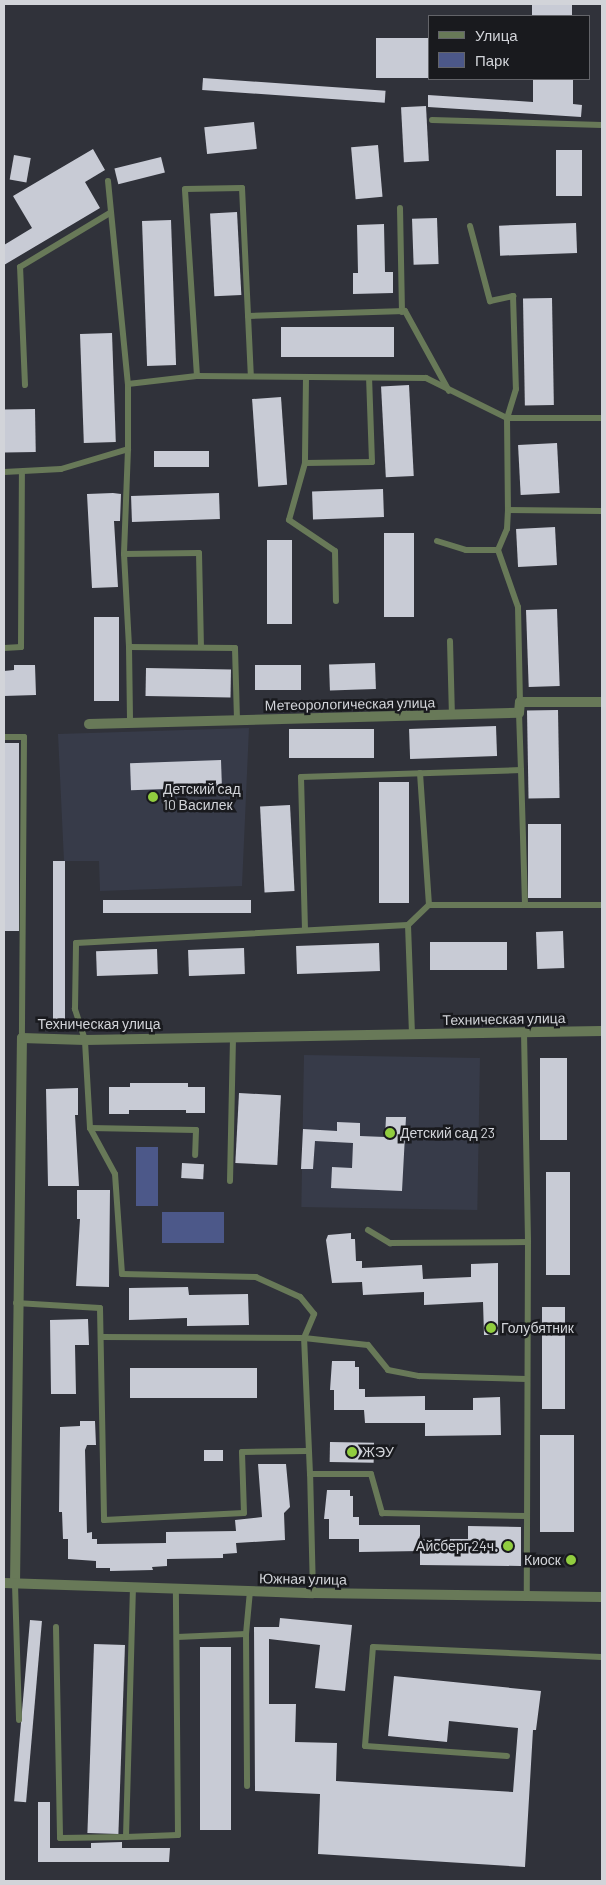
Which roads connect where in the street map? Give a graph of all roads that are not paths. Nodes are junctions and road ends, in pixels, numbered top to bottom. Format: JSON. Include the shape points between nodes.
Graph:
{"nodes":[{"id":1,"x":432,"y":120,"type":"dead end"},
{"id":2,"x":602,"y":125,"type":"edge"},
{"id":3,"x":108,"y":181,"type":"dead end"},
{"id":4,"x":400,"y":208,"type":"dead end"},
{"id":5,"x":110,"y":213,"type":"junction"},
{"id":6,"x":470,"y":226,"type":"dead end"},
{"id":7,"x":402,"y":312,"type":"junction"},
{"id":8,"x":248,"y":316,"type":"junction"},
{"id":9,"x":196,"y":376,"type":"junction"},
{"id":10,"x":251,"y":376,"type":"junction"},
{"id":11,"x":306,"y":377,"type":"junction"},
{"id":12,"x":369,"y":378,"type":"junction"},
{"id":13,"x":128,"y":384,"type":"junction"},
{"id":14,"x":25,"y":385,"type":"dead end"},
{"id":15,"x":450,"y":392,"type":"junction"},
{"id":16,"x":507,"y":418,"type":"junction"},
{"id":17,"x":602,"y":418,"type":"edge"},
{"id":18,"x":128,"y":449,"type":"junction"},
{"id":19,"x":305,"y":463,"type":"junction"},
{"id":20,"x":4,"y":472,"type":"edge"},
{"id":21,"x":22,"y":472,"type":"junction"},
{"id":22,"x":508,"y":510,"type":"junction"},
{"id":23,"x":602,"y":511,"type":"edge"},
{"id":24,"x":437,"y":541,"type":"dead end"},
{"id":25,"x":498,"y":550,"type":"junction"},
{"id":26,"x":124,"y":554,"type":"junction"},
{"id":27,"x":336,"y":601,"type":"dead end"},
{"id":28,"x":450,"y":641,"type":"dead end"},
{"id":29,"x":129,"y":647,"type":"junction"},
{"id":30,"x":201,"y":647,"type":"junction"},
{"id":31,"x":4,"y":648,"type":"edge"},
{"id":32,"x":520,"y":702,"type":"junction"},
{"id":33,"x":602,"y":702,"type":"edge"},
{"id":34,"x":519,"y":713,"type":"junction"},
{"id":35,"x":452,"y":715,"type":"junction"},
{"id":36,"x":236,"y":720,"type":"junction"},
{"id":37,"x":130,"y":723,"type":"junction"},
{"id":38,"x":89,"y":724,"type":"dead end"},
{"id":39,"x":4,"y":737,"type":"edge"},
{"id":40,"x":521,"y":770,"type":"junction"},
{"id":41,"x":420,"y":773,"type":"junction"},
{"id":42,"x":429,"y":904,"type":"junction"},
{"id":43,"x":525,"y":905,"type":"junction"},
{"id":44,"x":602,"y":905,"type":"edge"},
{"id":45,"x":408,"y":925,"type":"junction"},
{"id":46,"x":305,"y":930,"type":"junction"},
{"id":47,"x":602,"y":1031,"type":"edge"},
{"id":48,"x":524,"y":1032,"type":"junction"},
{"id":49,"x":412,"y":1034,"type":"junction"},
{"id":50,"x":233,"y":1037,"type":"junction"},
{"id":51,"x":22,"y":1038,"type":"junction"},
{"id":52,"x":85,"y":1040,"type":"junction"},
{"id":53,"x":90,"y":1128,"type":"junction"},
{"id":54,"x":195,"y":1155,"type":"dead end"},
{"id":55,"x":230,"y":1181,"type":"dead end"},
{"id":56,"x":368,"y":1230,"type":"dead end"},
{"id":57,"x":528,"y":1242,"type":"junction"},
{"id":58,"x":16,"y":1302,"type":"junction"},
{"id":59,"x":101,"y":1337,"type":"junction"},
{"id":60,"x":304,"y":1338,"type":"junction"},
{"id":61,"x":527,"y":1379,"type":"junction"},
{"id":62,"x":307,"y":1451,"type":"junction"},
{"id":63,"x":310,"y":1474,"type":"junction"},
{"id":64,"x":527,"y":1516,"type":"junction"},
{"id":65,"x":4,"y":1583,"type":"edge"},
{"id":66,"x":15,"y":1584,"type":"junction"},
{"id":67,"x":133,"y":1587,"type":"junction"},
{"id":68,"x":176,"y":1589,"type":"junction"},
{"id":69,"x":250,"y":1591,"type":"junction"},
{"id":70,"x":313,"y":1593,"type":"junction"},
{"id":71,"x":527,"y":1597,"type":"junction"},
{"id":72,"x":602,"y":1597,"type":"edge"},
{"id":73,"x":56,"y":1627,"type":"dead end"},
{"id":74,"x":246,"y":1634,"type":"junction"},
{"id":75,"x":176,"y":1637,"type":"junction"},
{"id":76,"x":602,"y":1658,"type":"edge"},
{"id":77,"x":19,"y":1720,"type":"dead end"},
{"id":78,"x":507,"y":1756,"type":"dead end"},
{"id":79,"x":247,"y":1786,"type":"dead end"},
{"id":80,"x":126,"y":1837,"type":"junction"}],
"edges":[{"from":1,"to":2,"type":"lane"},
{"from":3,"to":5,"type":"lane"},
{"from":4,"to":7,"type":"lane"},
{"from":5,"to":13,"type":"lane"},
{"from":5,"to":14,"type":"lane","via":[[20,267]]},
{"from":6,"to":16,"type":"lane","via":[[490,301],[513,296],[516,389]]},
{"from":7,"to":8,"type":"lane"},
{"from":7,"to":15,"type":"lane","via":[[405,312]]},
{"from":8,"to":9,"type":"lane","via":[[242,188],[185,189]]},
{"from":8,"to":10,"type":"lane"},
{"from":9,"to":10,"type":"lane"},
{"from":9,"to":13,"type":"lane"},
{"from":10,"to":11,"type":"lane"},
{"from":11,"to":12,"type":"lane"},
{"from":11,"to":19,"type":"lane"},
{"from":12,"to":15,"type":"lane","via":[[426,378]]},
{"from":12,"to":19,"type":"lane","via":[[372,462]]},
{"from":13,"to":18,"type":"lane"},
{"from":15,"to":16,"type":"lane"},
{"from":16,"to":17,"type":"lane"},
{"from":16,"to":22,"type":"lane"},
{"from":18,"to":21,"type":"lane","via":[[61,469]]},
{"from":18,"to":26,"type":"lane"},
{"from":19,"to":27,"type":"lane","via":[[289,520],[335,551]]},
{"from":20,"to":21,"type":"lane"},
{"from":21,"to":31,"type":"lane","via":[[21,647]]},
{"from":22,"to":23,"type":"lane"},
{"from":22,"to":25,"type":"lane","via":[[507,529]]},
{"from":24,"to":25,"type":"lane","via":[[466,550]]},
{"from":25,"to":32,"type":"lane","via":[[518,607]]},
{"from":26,"to":29,"type":"lane"},
{"from":26,"to":30,"type":"lane","via":[[199,553]]},
{"from":28,"to":35,"type":"lane"},
{"from":29,"to":30,"type":"lane"},
{"from":29,"to":37,"type":"lane"},
{"from":30,"to":36,"type":"lane","via":[[235,648]]},
{"from":32,"to":33,"type":"street"},
{"from":32,"to":34,"type":"street"},
{"from":34,"to":35,"type":"street","name":"Метеорологическая улица"},
{"from":34,"to":40,"type":"lane"},
{"from":35,"to":36,"type":"street","name":"Метеорологическая улица"},
{"from":36,"to":37,"type":"street","name":"Метеорологическая улица"},
{"from":37,"to":38,"type":"street","name":"Метеорологическая улица"},
{"from":39,"to":51,"type":"lane","via":[[24,737]]},
{"from":40,"to":41,"type":"lane"},
{"from":40,"to":43,"type":"lane"},
{"from":41,"to":42,"type":"lane"},
{"from":41,"to":46,"type":"lane","via":[[301,777]]},
{"from":42,"to":43,"type":"lane"},
{"from":42,"to":45,"type":"lane"},
{"from":43,"to":44,"type":"lane"},
{"from":45,"to":46,"type":"lane"},
{"from":45,"to":49,"type":"lane"},
{"from":46,"to":52,"type":"lane","via":[[76,943],[75,1009]]},
{"from":47,"to":48,"type":"street","name":"Техническая улица"},
{"from":48,"to":49,"type":"street","name":"Техническая улица"},
{"from":48,"to":57,"type":"lane"},
{"from":49,"to":50,"type":"street","name":"Техническая улица"},
{"from":50,"to":52,"type":"street","name":"Техническая улица"},
{"from":50,"to":55,"type":"lane"},
{"from":51,"to":52,"type":"street","name":"Техническая улица"},
{"from":51,"to":58,"type":"street","name":"Техническая улица"},
{"from":52,"to":53,"type":"lane"},
{"from":53,"to":54,"type":"lane","via":[[196,1130]]},
{"from":53,"to":60,"type":"lane","via":[[115,1174],[122,1274],[256,1277],[300,1297],[314,1314]]},
{"from":56,"to":57,"type":"lane","via":[[390,1244]]},
{"from":57,"to":61,"type":"lane"},
{"from":58,"to":59,"type":"lane","via":[[100,1308]]},
{"from":58,"to":66,"type":"street","name":"Техническая улица"},
{"from":59,"to":60,"type":"lane"},
{"from":59,"to":62,"type":"lane","via":[[104,1520],[244,1513],[242,1452]]},
{"from":60,"to":61,"type":"lane","via":[[368,1345],[388,1370],[404,1373]]},
{"from":60,"to":62,"type":"lane"},
{"from":61,"to":64,"type":"lane"},
{"from":62,"to":63,"type":"lane"},
{"from":63,"to":64,"type":"lane","via":[[371,1474],[382,1513]]},
{"from":63,"to":70,"type":"lane"},
{"from":64,"to":71,"type":"lane"},
{"from":65,"to":66,"type":"street","name":"Южная улица"},
{"from":66,"to":67,"type":"street","name":"Южная улица"},
{"from":66,"to":77,"type":"lane"},
{"from":67,"to":68,"type":"street","name":"Южная улица"},
{"from":67,"to":80,"type":"lane"},
{"from":68,"to":69,"type":"street","name":"Южная улица"},
{"from":68,"to":75,"type":"lane"},
{"from":69,"to":70,"type":"street","name":"Южная улица"},
{"from":69,"to":74,"type":"lane"},
{"from":70,"to":71,"type":"street","name":"Южная улица"},
{"from":71,"to":72,"type":"street","name":"Южная улица"},
{"from":73,"to":80,"type":"lane","via":[[60,1838]]},
{"from":74,"to":75,"type":"lane"},
{"from":74,"to":79,"type":"lane"},
{"from":75,"to":80,"type":"lane","via":[[178,1835]]},
{"from":76,"to":78,"type":"lane","via":[[372,1647],[365,1746]]}]}
